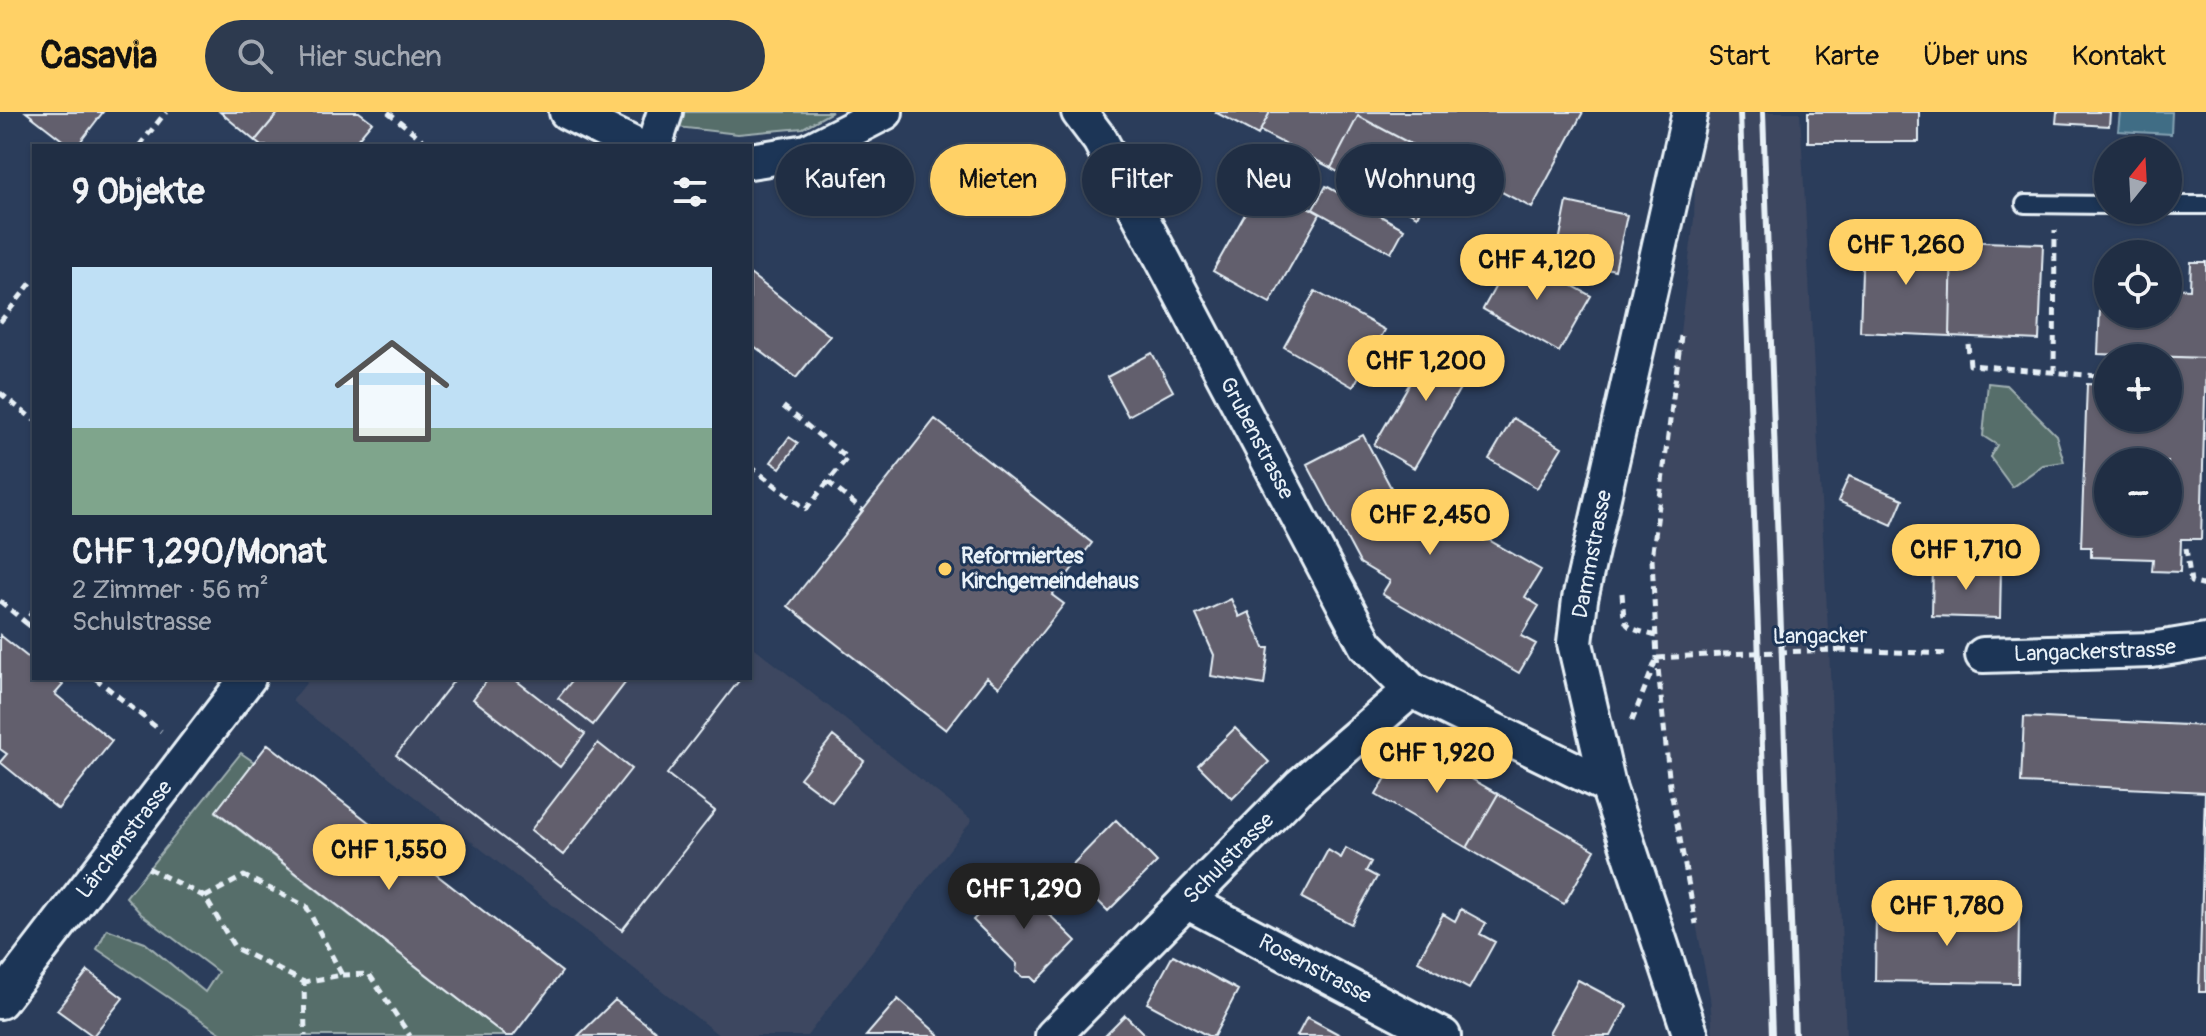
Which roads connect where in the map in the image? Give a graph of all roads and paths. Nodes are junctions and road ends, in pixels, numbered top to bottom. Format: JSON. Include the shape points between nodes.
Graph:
{"nodes":[{"id":1,"x":166,"y":112,"type":"edge"},
{"id":2,"x":388,"y":112,"type":"edge"},
{"id":3,"x":567,"y":112,"type":"edge"},
{"id":4,"x":665,"y":112,"type":"edge"},
{"id":5,"x":885,"y":112,"type":"edge"},
{"id":6,"x":1079,"y":112,"type":"edge"},
{"id":7,"x":1690,"y":112,"type":"edge"},
{"id":8,"x":141,"y":144,"type":"edge"},
{"id":9,"x":428,"y":144,"type":"edge"},
{"id":10,"x":632,"y":144,"type":"edge"},
{"id":11,"x":655,"y":144,"type":"edge"},
{"id":12,"x":752,"y":161,"type":"edge"},
{"id":13,"x":2025,"y":204,"type":"dead end"},
{"id":14,"x":2055,"y":205,"type":"junction"},
{"id":15,"x":2094,"y":205,"type":"edge"},
{"id":16,"x":2182,"y":205,"type":"edge"},
{"id":17,"x":2206,"y":205,"type":"edge"},
{"id":18,"x":32,"y":282,"type":"edge"},
{"id":19,"x":0,"y":322,"type":"edge"},
{"id":20,"x":1682,"y":324,"type":"dead end"},
{"id":21,"x":1968,"y":344,"type":"dead end"},
{"id":22,"x":2054,"y":373,"type":"junction"},
{"id":23,"x":2094,"y":376,"type":"edge"},
{"id":24,"x":0,"y":393,"type":"edge"},
{"id":25,"x":779,"y":403,"type":"dead end"},
{"id":26,"x":32,"y":418,"type":"edge"},
{"id":27,"x":752,"y":468,"type":"edge"},
{"id":28,"x":828,"y":482,"type":"junction"},
{"id":29,"x":863,"y":511,"type":"dead end"},
{"id":30,"x":2186,"y":548,"type":"dead end"},
{"id":31,"x":2206,"y":586,"type":"edge"},
{"id":32,"x":0,"y":601,"type":"edge"},
{"id":33,"x":32,"y":613,"type":"edge"},
{"id":34,"x":25,"y":622,"type":"junction"},
{"id":35,"x":32,"y":627,"type":"edge"},
{"id":36,"x":2206,"y":641,"type":"edge"},
{"id":37,"x":1983,"y":655,"type":"joint"},
{"id":38,"x":1657,"y":658,"type":"junction"},
{"id":39,"x":98,"y":680,"type":"edge"},
{"id":40,"x":245,"y":680,"type":"edge"},
{"id":41,"x":1411,"y":690,"type":"junction"},
{"id":42,"x":190,"y":754,"type":"junction"},
{"id":43,"x":1608,"y":786,"type":"junction"},
{"id":44,"x":123,"y":841,"type":"junction"},
{"id":45,"x":205,"y":897,"type":"junction"},
{"id":46,"x":1186,"y":901,"type":"junction"},
{"id":47,"x":1699,"y":936,"type":"dead end"},
{"id":48,"x":342,"y":975,"type":"junction"},
{"id":49,"x":304,"y":982,"type":"junction"},
{"id":50,"x":0,"y":1001,"type":"edge"},
{"id":51,"x":305,"y":1036,"type":"edge"},
{"id":52,"x":410,"y":1036,"type":"edge"},
{"id":53,"x":1053,"y":1036,"type":"edge"},
{"id":54,"x":1443,"y":1036,"type":"edge"},
{"id":55,"x":1691,"y":1036,"type":"edge"}],
"edges":[{"from":1,"to":8,"type":"path"},
{"from":2,"to":9,"type":"path"},
{"from":3,"to":10,"type":"street"},
{"from":4,"to":11,"type":"street"},
{"from":5,"to":12,"type":"street","via":[[807,152]]},
{"from":6,"to":41,"type":"street","name":"Grubenstrasse","via":[[1100,140],[1366,645]]},
{"from":7,"to":43,"type":"street","name":"Dammstrasse","via":[[1575,643]]},
{"from":13,"to":14,"type":"lane"},
{"from":14,"to":15,"type":"lane"},
{"from":14,"to":22,"type":"path"},
{"from":16,"to":17,"type":"lane"},
{"from":18,"to":19,"type":"path"},
{"from":20,"to":38,"type":"path","via":[[1652,559]]},
{"from":21,"to":22,"type":"path","via":[[1970,365]]},
{"from":22,"to":23,"type":"path"},
{"from":24,"to":26,"type":"path"},
{"from":25,"to":28,"type":"path","via":[[847,458]]},
{"from":27,"to":28,"type":"path","via":[[806,509]]},
{"from":28,"to":29,"type":"path"},
{"from":30,"to":31,"type":"path","via":[[2191,582]]},
{"from":32,"to":34,"type":"path"},
{"from":33,"to":34,"type":"path"},
{"from":34,"to":35,"type":"path"},
{"from":36,"to":37,"type":"street","name":"Langackerstrasse","via":[[2152,650]]},
{"from":37,"to":38,"type":"path","name":"Langacker","bridge":true,"via":[[1839,650]]},
{"from":38,"to":47,"type":"path","via":[[1670,786]]},
{"from":39,"to":42,"type":"path"},
{"from":40,"to":42,"type":"street","name":"Lärchenstrasse"},
{"from":41,"to":43,"type":"street","name":"Grubenstrasse"},
{"from":41,"to":46,"type":"street","name":"Schulstrasse","via":[[1301,785]]},
{"from":42,"to":44,"type":"street","name":"Lärchenstrasse"},
{"from":43,"to":55,"type":"street","name":"Dammstrasse"},
{"from":44,"to":45,"type":"path","via":[[148,869]]},
{"from":44,"to":50,"type":"street","name":"Lärchenstrasse"},
{"from":45,"to":48,"type":"path","via":[[244,876],[306,906]]},
{"from":45,"to":49,"type":"path","via":[[235,948]]},
{"from":46,"to":53,"type":"street","name":"Schulstrasse"},
{"from":46,"to":54,"type":"street","name":"Rosenstrasse"},
{"from":48,"to":49,"type":"path"},
{"from":48,"to":52,"type":"path","via":[[369,974]]},
{"from":49,"to":51,"type":"path"}]}
